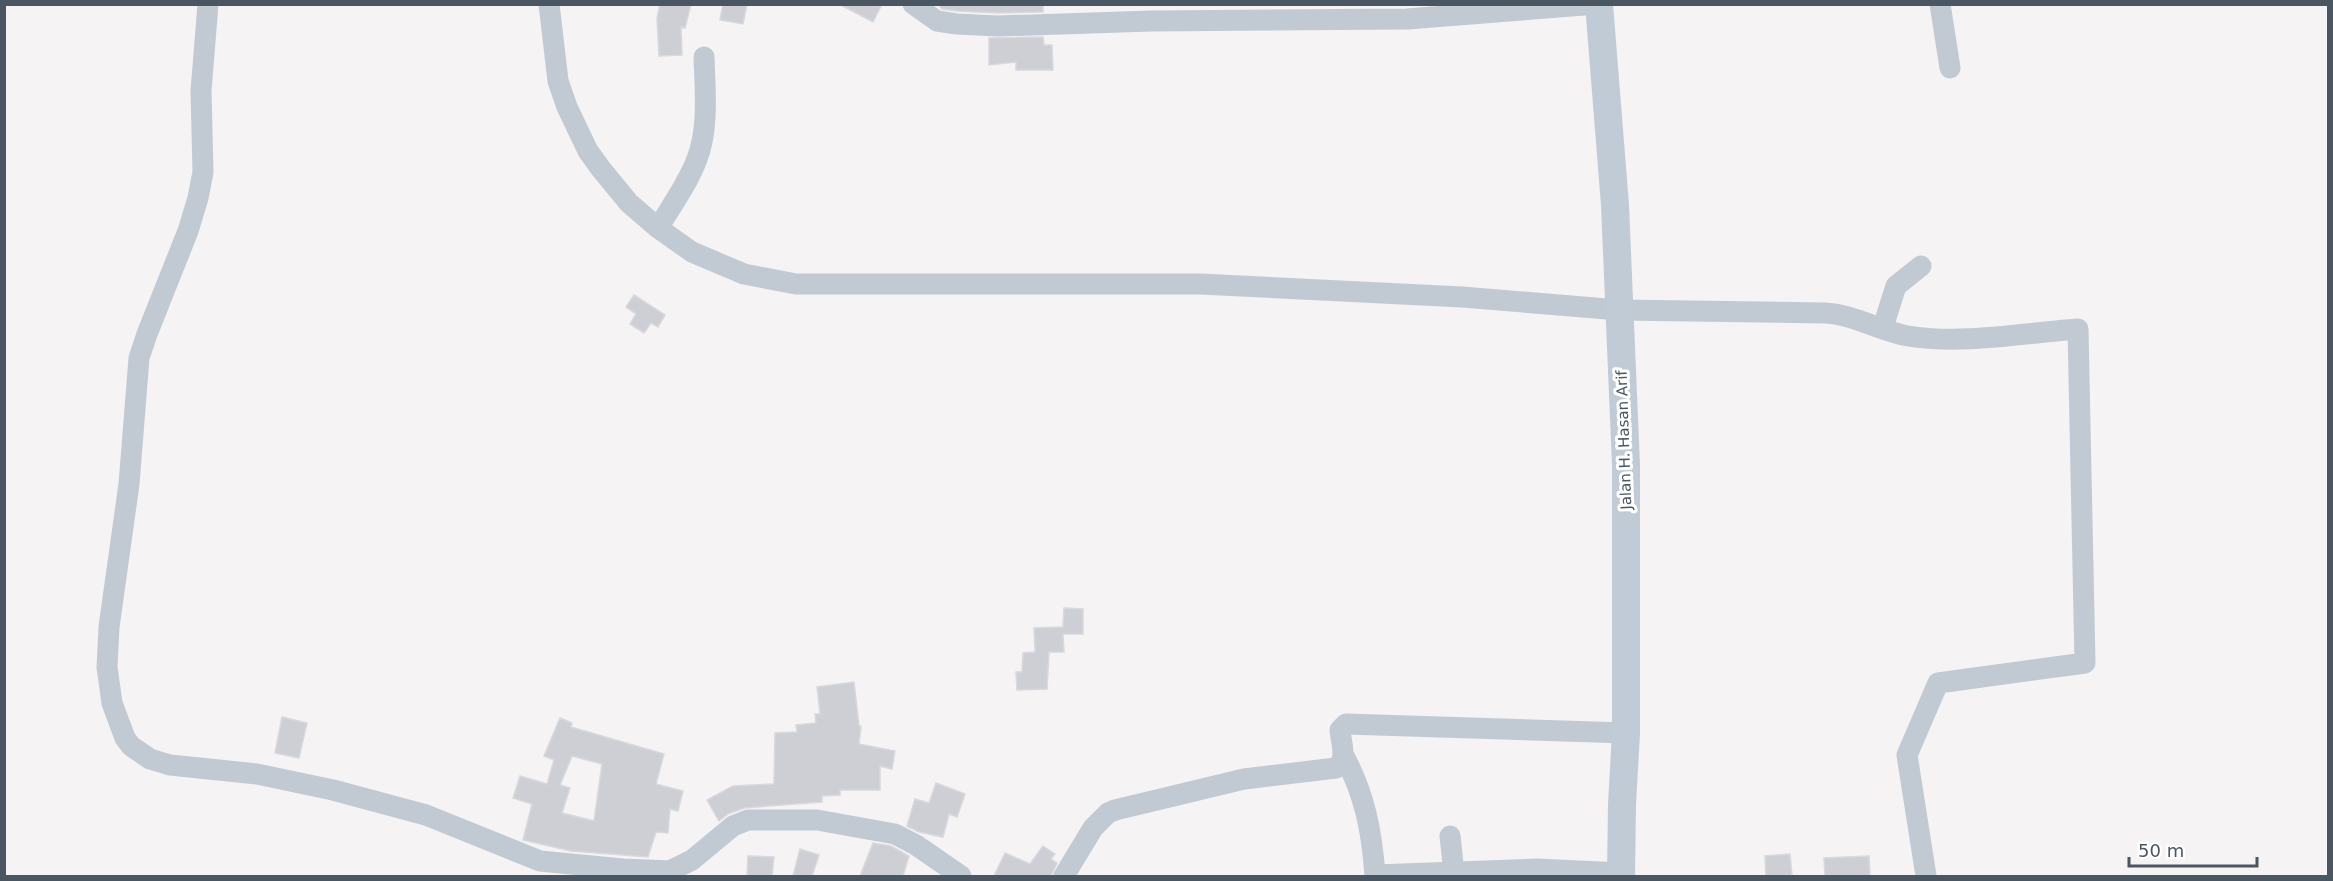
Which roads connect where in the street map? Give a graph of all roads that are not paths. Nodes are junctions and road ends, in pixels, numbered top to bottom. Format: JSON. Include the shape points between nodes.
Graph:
{"nodes":[{"id":1,"x":208,"y":4,"type":"edge"},
{"id":2,"x":549,"y":4,"type":"edge"},
{"id":3,"x":913,"y":4,"type":"edge"},
{"id":4,"x":1598,"y":4,"type":"edge"},
{"id":5,"x":1940,"y":4,"type":"edge"},
{"id":6,"x":704,"y":57,"type":"dead end"},
{"id":7,"x":1950,"y":68,"type":"dead end"},
{"id":8,"x":661,"y":223,"type":"junction"},
{"id":9,"x":1921,"y":266,"type":"dead end"},
{"id":10,"x":1619,"y":305,"type":"junction"},
{"id":11,"x":1883,"y":327,"type":"junction"},
{"id":12,"x":1626,"y":733,"type":"junction"},
{"id":13,"x":1344,"y":756,"type":"junction"},
{"id":14,"x":1450,"y":836,"type":"dead end"},
{"id":15,"x":1454,"y":873,"type":"junction"},
{"id":16,"x":1621,"y":875,"type":"edge"},
{"id":17,"x":961,"y":876,"type":"edge"},
{"id":18,"x":1064,"y":876,"type":"edge"},
{"id":19,"x":1375,"y":876,"type":"edge"},
{"id":20,"x":1926,"y":876,"type":"edge"}],
"edges":[{"from":1,"to":17,"type":"street","via":[[201,91],[203,172],[188,231],[140,358],[128,495],[109,627],[112,703],[131,746],[150,759],[170,765],[257,774],[426,815],[540,861],[670,871],[692,860],[733,826],[748,820],[817,819],[895,834]]},
{"from":2,"to":8,"type":"street","via":[[558,81],[575,126],[601,169],[629,203]]},
{"from":3,"to":4,"type":"street","via":[[937,21],[998,26],[1407,19]]},
{"from":4,"to":10,"type":"main road","name":"Jalan H. Hasan Arif"},
{"from":5,"to":7,"type":"street"},
{"from":6,"to":8,"type":"street","via":[[702,137],[697,159]]},
{"from":8,"to":10,"type":"street","via":[[692,252],[744,274],[796,284],[1200,284]]},
{"from":9,"to":11,"type":"street","via":[[1896,286]]},
{"from":10,"to":11,"type":"street","via":[[1841,314]]},
{"from":10,"to":12,"type":"main road","name":"Jalan H. Hasan Arif","via":[[1626,465]]},
{"from":11,"to":20,"type":"street","via":[[1907,336],[1959,339],[2078,329],[2085,663],[1938,683],[1907,755]]},
{"from":12,"to":13,"type":"street","via":[[1346,724],[1340,730]]},
{"from":12,"to":16,"type":"main road","name":"Jalan H. Hasan Arif"},
{"from":13,"to":18,"type":"street","via":[[1336,768],[1244,779],[1108,813],[1093,828]]},
{"from":13,"to":19,"type":"street","via":[[1363,798]]},
{"from":14,"to":15,"type":"street"},
{"from":15,"to":16,"type":"street","via":[[1537,869]]},
{"from":15,"to":19,"type":"street"}]}
